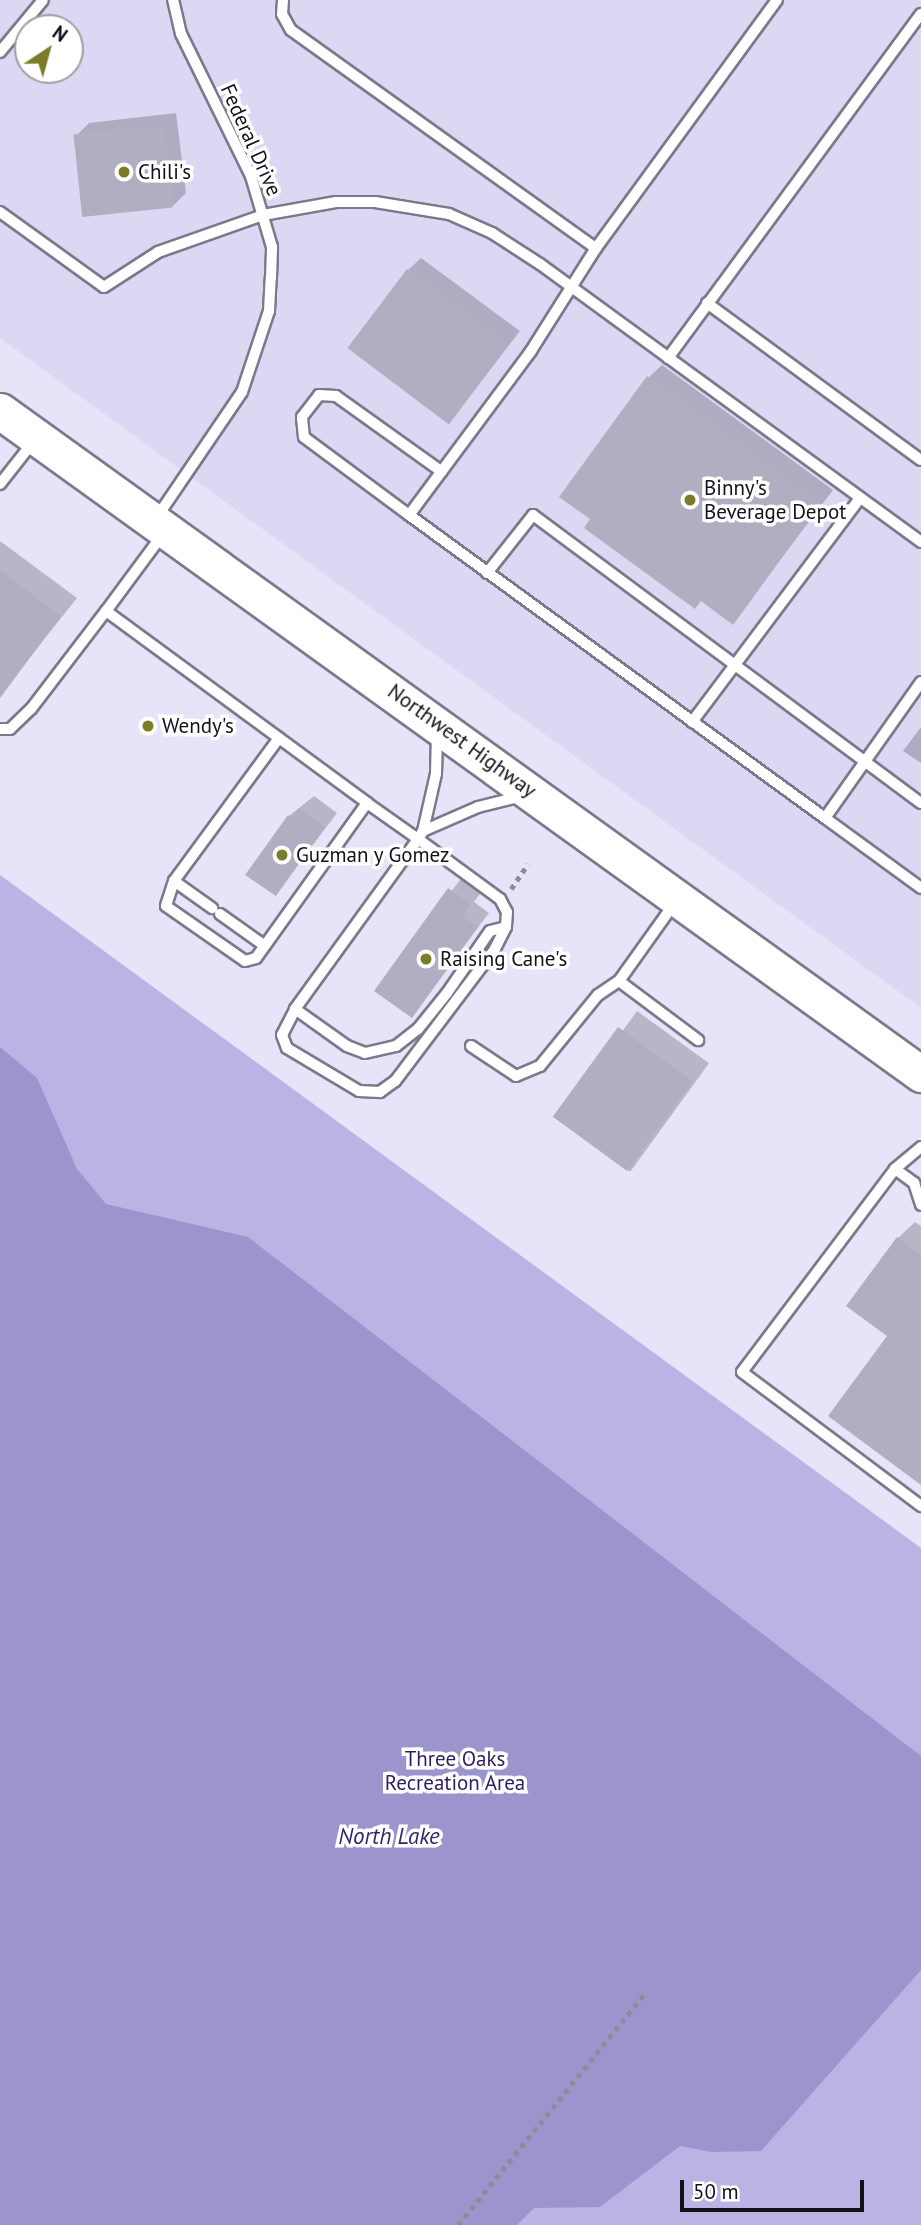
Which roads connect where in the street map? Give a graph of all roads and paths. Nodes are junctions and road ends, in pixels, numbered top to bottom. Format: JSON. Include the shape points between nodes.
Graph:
{"nodes":[{"id":1,"x":43,"y":0,"type":"edge"},
{"id":2,"x":173,"y":0,"type":"edge"},
{"id":3,"x":283,"y":0,"type":"edge"},
{"id":4,"x":777,"y":0,"type":"edge"},
{"id":5,"x":921,"y":14,"type":"edge"},
{"id":6,"x":0,"y":52,"type":"edge"},
{"id":7,"x":0,"y":212,"type":"edge"},
{"id":8,"x":263,"y":215,"type":"junction"},
{"id":9,"x":596,"y":248,"type":"junction"},
{"id":10,"x":569,"y":285,"type":"junction"},
{"id":11,"x":707,"y":303,"type":"junction"},
{"id":12,"x":668,"y":358,"type":"junction"},
{"id":13,"x":0,"y":411,"type":"edge"},
{"id":14,"x":37,"y":437,"type":"junction"},
{"id":15,"x":921,"y":460,"type":"edge"},
{"id":16,"x":442,"y":472,"type":"junction"},
{"id":17,"x":0,"y":484,"type":"edge"},
{"id":18,"x":860,"y":498,"type":"junction"},
{"id":19,"x":409,"y":515,"type":"junction"},
{"id":20,"x":161,"y":525,"type":"junction"},
{"id":21,"x":921,"y":542,"type":"edge"},
{"id":22,"x":487,"y":573,"type":"junction"},
{"id":23,"x":106,"y":611,"type":"junction"},
{"id":24,"x":736,"y":666,"type":"junction"},
{"id":25,"x":921,"y":682,"type":"edge"},
{"id":26,"x":437,"y":722,"type":"junction"},
{"id":27,"x":692,"y":722,"type":"junction"},
{"id":28,"x":0,"y":729,"type":"edge"},
{"id":29,"x":279,"y":738,"type":"junction"},
{"id":30,"x":865,"y":761,"type":"junction"},
{"id":31,"x":534,"y":793,"type":"junction"},
{"id":32,"x":367,"y":803,"type":"junction"},
{"id":33,"x":921,"y":803,"type":"edge"},
{"id":34,"x":825,"y":818,"type":"junction"},
{"id":35,"x":421,"y":835,"type":"junction"},
{"id":36,"x":528,"y":864,"type":"dead end"},
{"id":37,"x":174,"y":881,"type":"junction"},
{"id":38,"x":921,"y":888,"type":"edge"},
{"id":39,"x":500,"y":899,"type":"junction"},
{"id":40,"x":678,"y":899,"type":"junction"},
{"id":41,"x":506,"y":927,"type":"junction"},
{"id":42,"x":265,"y":946,"type":"junction"},
{"id":43,"x":619,"y":982,"type":"junction"},
{"id":44,"x":295,"y":1009,"type":"junction"},
{"id":45,"x":698,"y":1040,"type":"dead end"},
{"id":46,"x":471,"y":1046,"type":"dead end"},
{"id":47,"x":921,"y":1074,"type":"edge"},
{"id":48,"x":921,"y":1147,"type":"edge"},
{"id":49,"x":895,"y":1169,"type":"junction"},
{"id":50,"x":921,"y":1205,"type":"edge"},
{"id":51,"x":921,"y":1506,"type":"edge"},
{"id":52,"x":646,"y":1992,"type":"dead end"},
{"id":53,"x":458,"y":2225,"type":"edge"}],
"edges":[{"from":1,"to":6,"type":"lane"},
{"from":2,"to":8,"type":"lane","name":"Federal Drive","via":[[181,34],[251,176]]},
{"from":3,"to":9,"type":"lane","via":[[282,14],[291,30]]},
{"from":4,"to":9,"type":"lane"},
{"from":5,"to":11,"type":"lane"},
{"from":7,"to":8,"type":"lane","via":[[104,287],[158,252]]},
{"from":8,"to":10,"type":"lane","via":[[336,202],[416,206],[492,233]]},
{"from":8,"to":20,"type":"lane","name":"Federal Drive","via":[[272,257],[269,311],[259,349],[242,392]]},
{"from":9,"to":10,"type":"lane"},
{"from":10,"to":12,"type":"lane"},
{"from":10,"to":16,"type":"lane","via":[[531,351]]},
{"from":11,"to":12,"type":"lane"},
{"from":11,"to":15,"type":"lane"},
{"from":12,"to":18,"type":"lane"},
{"from":13,"to":14,"type":"main road","name":"Northwest Highway"},
{"from":14,"to":17,"type":"lane"},
{"from":14,"to":20,"type":"main road","name":"Northwest Highway"},
{"from":16,"to":19,"type":"lane"},
{"from":16,"to":19,"type":"lane","via":[[336,396],[319,395],[302,417],[304,437]]},
{"from":18,"to":21,"type":"lane"},
{"from":18,"to":24,"type":"lane"},
{"from":19,"to":22,"type":"lane"},
{"from":20,"to":23,"type":"lane","name":"Federal Drive"},
{"from":20,"to":26,"type":"main road","name":"Northwest Highway"},
{"from":22,"to":24,"type":"lane","via":[[533,515]]},
{"from":22,"to":27,"type":"lane"},
{"from":23,"to":28,"type":"lane","name":"Federal Drive","via":[[31,709],[10,729]]},
{"from":23,"to":29,"type":"lane"},
{"from":24,"to":27,"type":"lane"},
{"from":24,"to":30,"type":"lane"},
{"from":25,"to":30,"type":"lane"},
{"from":26,"to":31,"type":"main road","name":"Northwest Highway"},
{"from":26,"to":35,"type":"lane","via":[[436,774]]},
{"from":27,"to":34,"type":"lane"},
{"from":29,"to":32,"type":"lane"},
{"from":29,"to":37,"type":"lane"},
{"from":30,"to":33,"type":"lane"},
{"from":30,"to":34,"type":"lane"},
{"from":31,"to":35,"type":"lane","via":[[478,807]]},
{"from":31,"to":40,"type":"main road","name":"Northwest Highway"},
{"from":32,"to":35,"type":"lane"},
{"from":32,"to":42,"type":"lane"},
{"from":34,"to":38,"type":"lane"},
{"from":35,"to":39,"type":"lane"},
{"from":35,"to":44,"type":"lane"},
{"from":36,"to":39,"type":"path"},
{"from":37,"to":42,"type":"lane"},
{"from":37,"to":42,"type":"lane","via":[[166,906],[245,961]]},
{"from":39,"to":41,"type":"lane","via":[[507,912]]},
{"from":40,"to":43,"type":"lane"},
{"from":40,"to":47,"type":"main road","name":"Northwest Highway"},
{"from":41,"to":44,"type":"lane","via":[[490,931],[418,1029],[396,1046],[365,1053],[347,1046]]},
{"from":41,"to":44,"type":"lane","via":[[422,1048],[380,1092],[359,1091],[338,1082],[286,1048],[282,1035]]},
{"from":43,"to":45,"type":"lane"},
{"from":43,"to":46,"type":"lane","via":[[598,995],[540,1066],[528,1073],[516,1076]]},
{"from":48,"to":49,"type":"lane"},
{"from":49,"to":50,"type":"lane","via":[[914,1184]]},
{"from":49,"to":51,"type":"lane","via":[[742,1372]]},
{"from":52,"to":53,"type":"path"}]}
